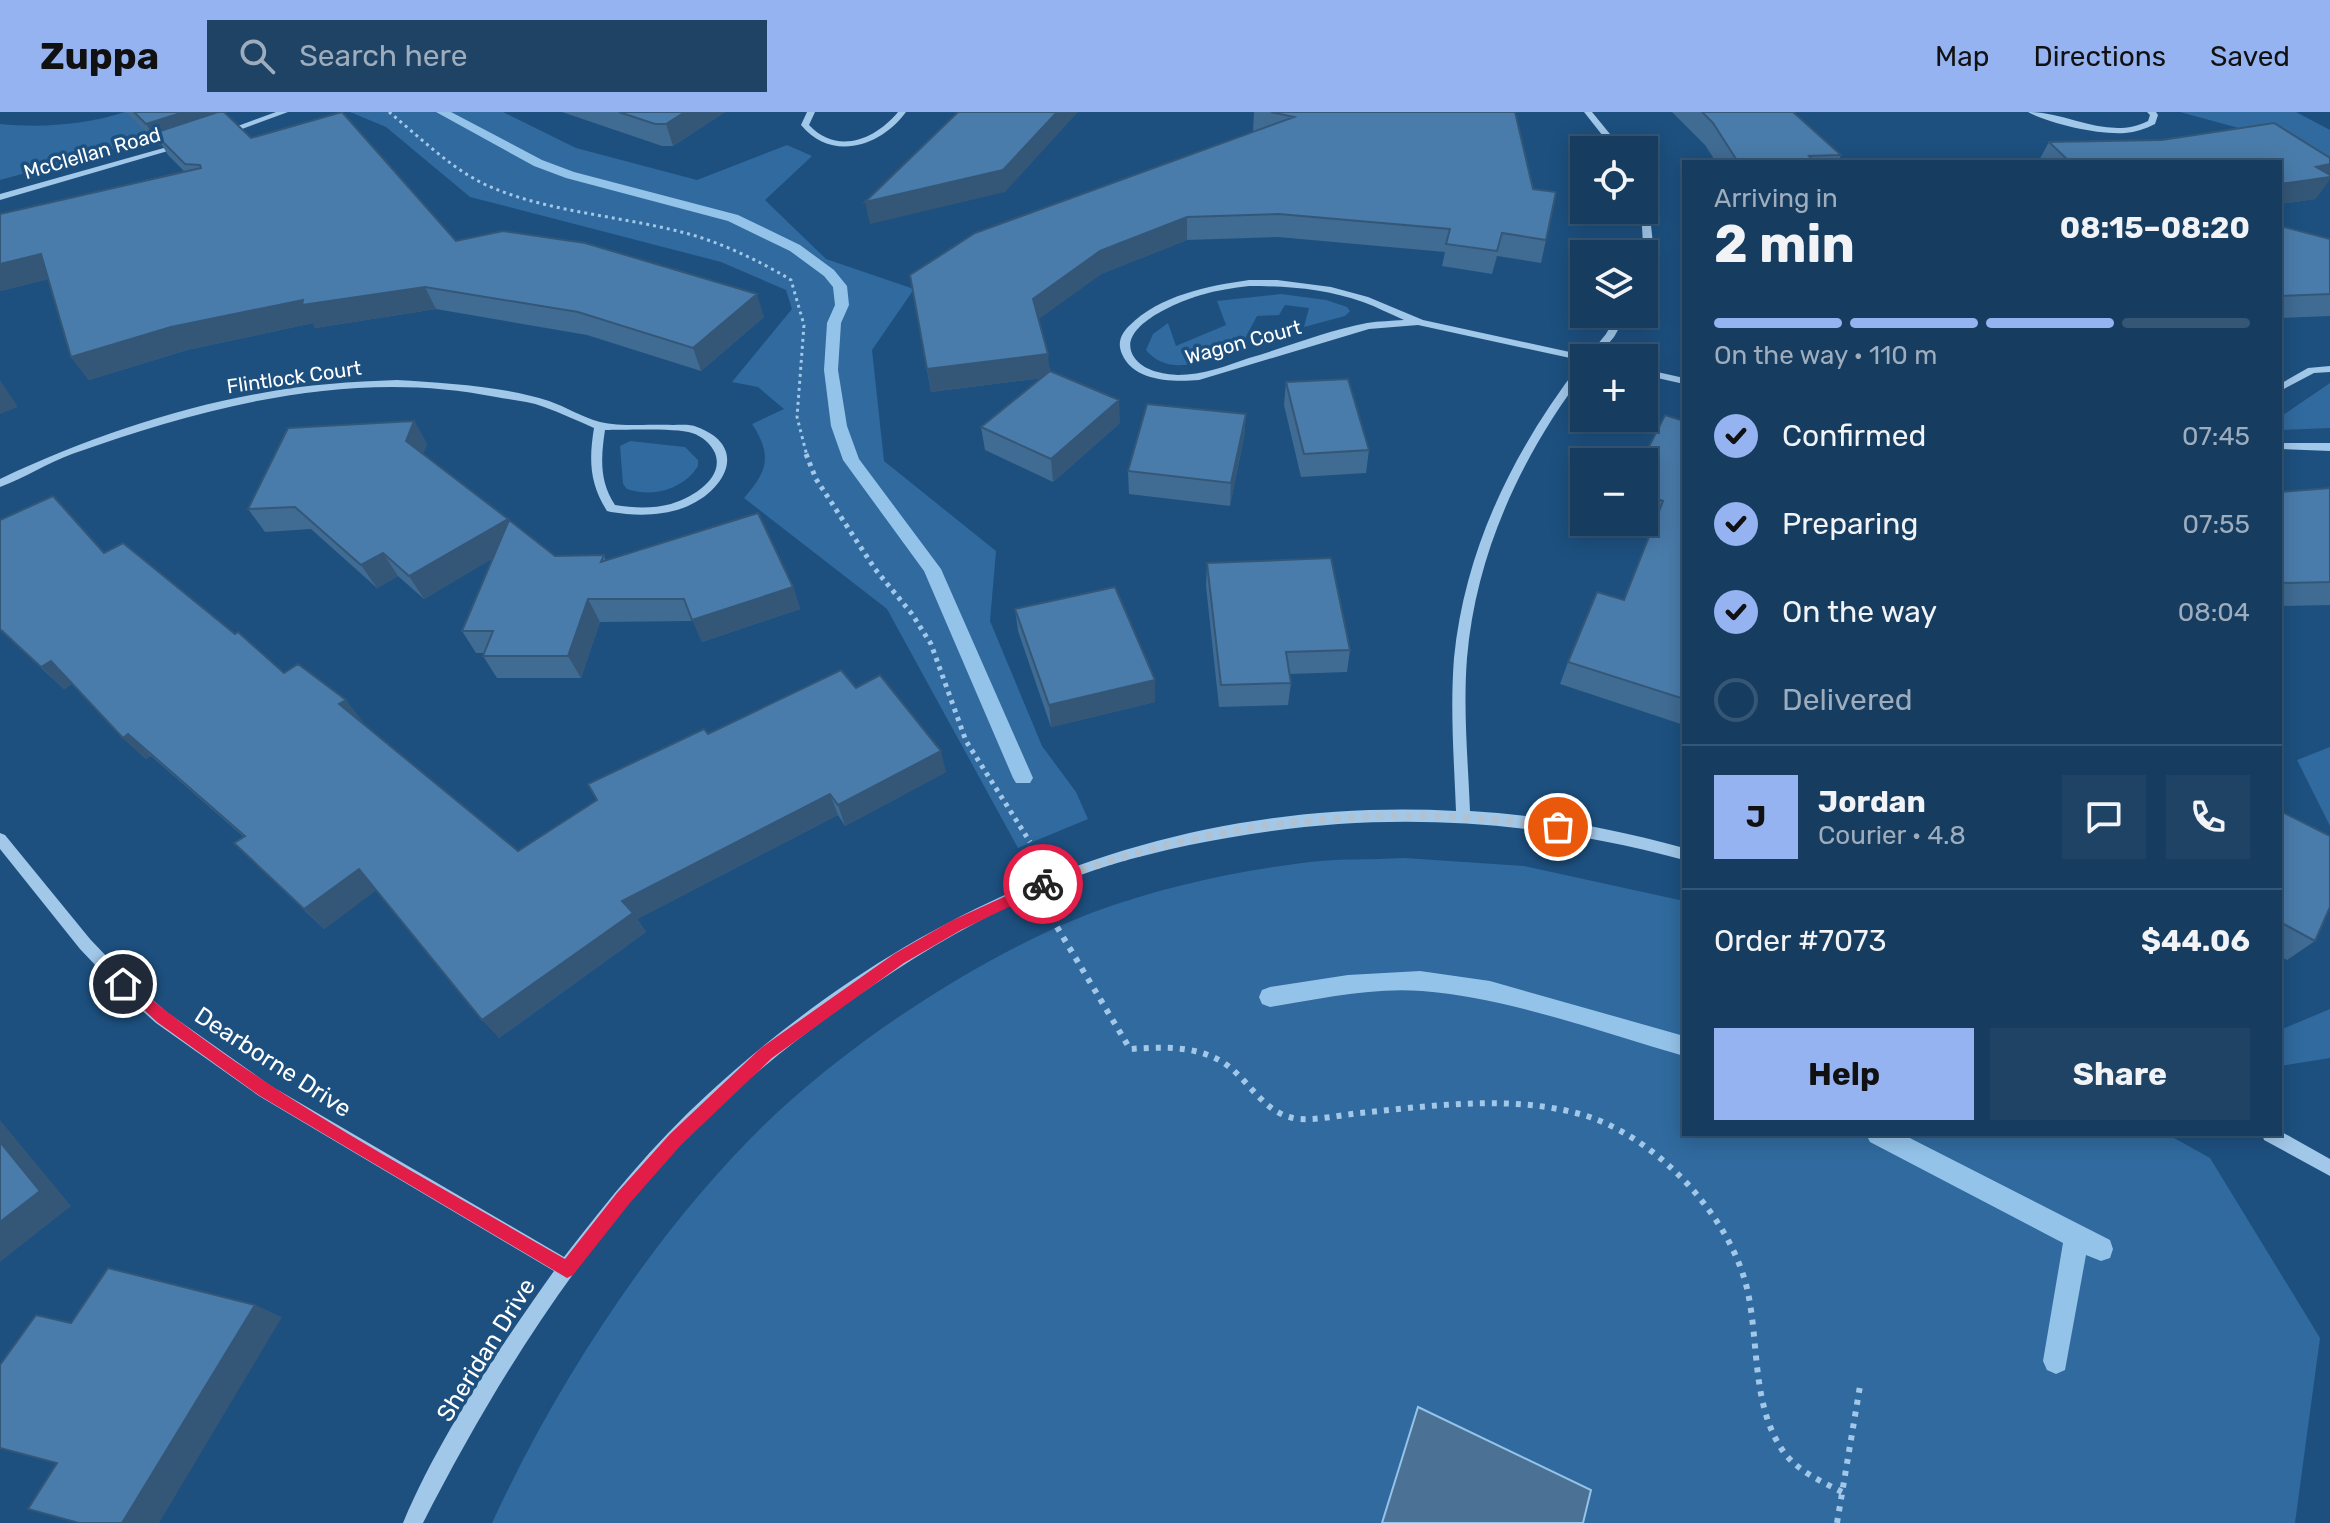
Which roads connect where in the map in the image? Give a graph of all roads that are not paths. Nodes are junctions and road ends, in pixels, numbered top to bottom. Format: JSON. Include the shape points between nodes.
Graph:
{"nodes":[{"id":1,"x":284,"y":112,"type":"edge"},
{"id":2,"x":811,"y":112,"type":"edge"},
{"id":3,"x":902,"y":112,"type":"edge"},
{"id":4,"x":1588,"y":112,"type":"edge"},
{"id":5,"x":2032,"y":112,"type":"edge"},
{"id":6,"x":2151,"y":112,"type":"edge"},
{"id":7,"x":216,"y":135,"type":"edge"},
{"id":8,"x":1608,"y":136,"type":"edge"},
{"id":9,"x":189,"y":144,"type":"edge"},
{"id":10,"x":0,"y":197,"type":"edge"},
{"id":11,"x":1418,"y":322,"type":"junction"},
{"id":12,"x":1614,"y":328,"type":"edge"},
{"id":13,"x":1601,"y":344,"type":"edge"},
{"id":14,"x":1570,"y":354,"type":"edge"},
{"id":15,"x":2330,"y":369,"type":"edge"},
{"id":16,"x":1658,"y":375,"type":"edge"},
{"id":17,"x":1682,"y":381,"type":"edge"},
{"id":18,"x":1570,"y":386,"type":"edge"},
{"id":19,"x":2282,"y":387,"type":"edge"},
{"id":20,"x":600,"y":426,"type":"junction"},
{"id":21,"x":2282,"y":446,"type":"edge"},
{"id":22,"x":2330,"y":447,"type":"edge"},
{"id":23,"x":0,"y":483,"type":"edge"},
{"id":24,"x":1463,"y":816,"type":"junction"},
{"id":25,"x":0,"y":839,"type":"edge"},
{"id":26,"x":1682,"y":853,"type":"edge"},
{"id":27,"x":2274,"y":1136,"type":"edge"},
{"id":28,"x":2330,"y":1168,"type":"edge"},
{"id":29,"x":567,"y":1269,"type":"junction"},
{"id":30,"x":413,"y":1523,"type":"edge"}],
"edges":[{"from":1,"to":7,"type":"street"},
{"from":2,"to":3,"type":"street","via":[[805,125],[810,132],[843,144],[887,131]]},
{"from":4,"to":8,"type":"street"},
{"from":5,"to":6,"type":"street","via":[[2132,131],[2152,122]]},
{"from":9,"to":10,"type":"street","name":"McClellan Road"},
{"from":11,"to":11,"type":"street","name":"Wagon Court","via":[[1329,289],[1256,283],[1167,305],[1137,323],[1124,345],[1127,356],[1140,367],[1176,379],[1199,377],[1368,326]]},
{"from":11,"to":14,"type":"street","name":"Wagon Court"},
{"from":12,"to":13,"type":"street"},
{"from":15,"to":19,"type":"street","via":[[2312,370]]},
{"from":16,"to":17,"type":"street"},
{"from":18,"to":24,"type":"street","via":[[1532,440],[1488,536],[1463,638]]},
{"from":20,"to":20,"type":"street","name":"Flintlock Court","via":[[596,469],[599,491],[611,508],[634,513],[683,504],[720,477],[724,460],[718,446],[693,429]]},
{"from":20,"to":23,"type":"street","name":"Flintlock Court","via":[[544,403],[468,388],[332,386],[261,396],[160,421],[64,453]]},
{"from":21,"to":22,"type":"street"},
{"from":24,"to":26,"type":"street","name":"Sheridan Drive","via":[[1601,833]]},
{"from":24,"to":29,"type":"street","name":"Sheridan Drive","via":[[1365,815],[1209,835],[1098,863],[979,914],[899,959],[767,1053],[675,1140]]},
{"from":25,"to":29,"type":"street","name":"Dearborne Drive","via":[[85,944],[162,1018],[265,1091]]},
{"from":27,"to":28,"type":"street"},
{"from":29,"to":30,"type":"street","name":"Sheridan Drive","via":[[475,1407]]}]}
